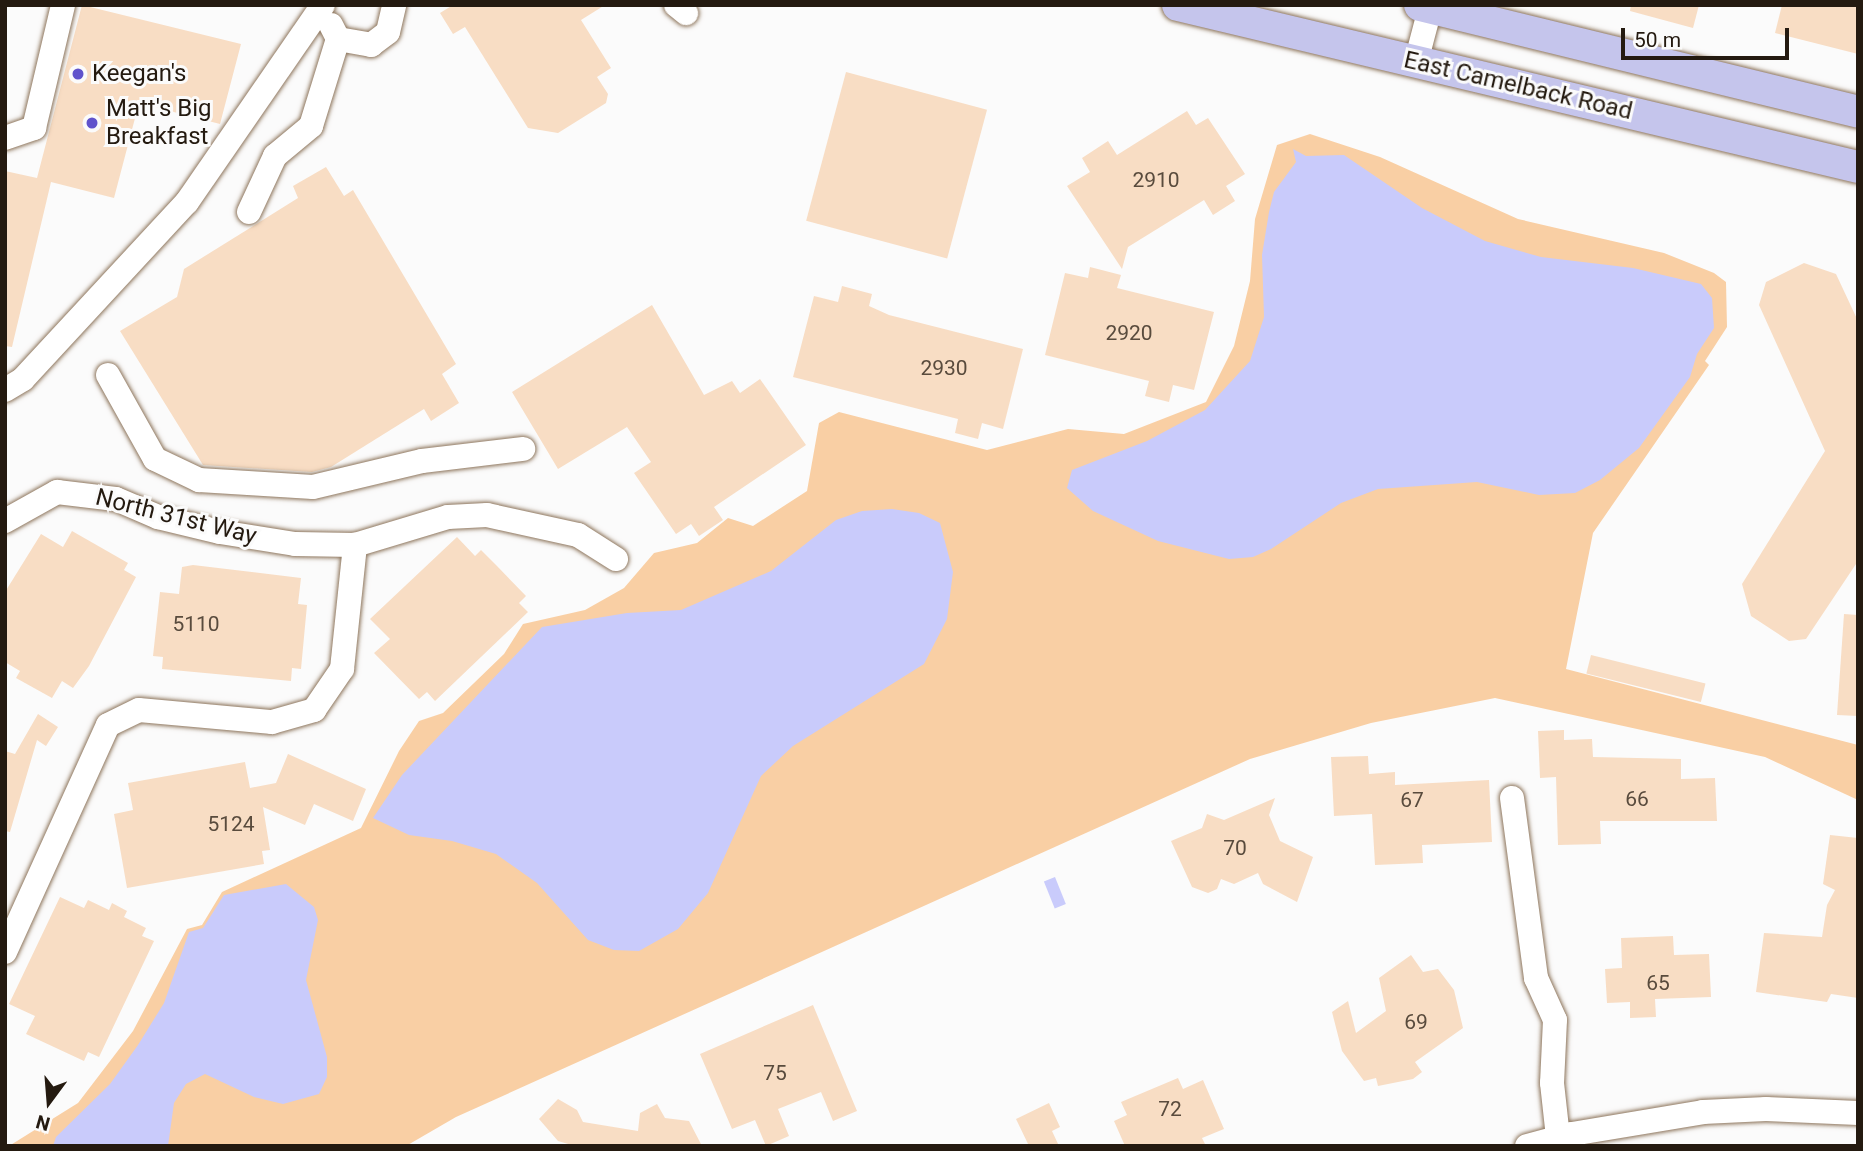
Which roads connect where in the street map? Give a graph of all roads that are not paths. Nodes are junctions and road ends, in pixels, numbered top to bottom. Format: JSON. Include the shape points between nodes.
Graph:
{"nodes":[{"id":1,"x":63,"y":5,"type":"edge"},
{"id":2,"x":394,"y":5,"type":"edge"},
{"id":3,"x":1178,"y":5,"type":"edge"},
{"id":4,"x":318,"y":6,"type":"edge"},
{"id":5,"x":1427,"y":6,"type":"edge"},
{"id":6,"x":338,"y":38,"type":"junction"},
{"id":7,"x":1416,"y":62,"type":"junction"},
{"id":8,"x":1858,"y":112,"type":"edge"},
{"id":9,"x":5,"y":138,"type":"edge"},
{"id":10,"x":1858,"y":167,"type":"edge"},
{"id":11,"x":249,"y":212,"type":"dead end"},
{"id":12,"x":108,"y":375,"type":"dead end"},
{"id":13,"x":5,"y":390,"type":"edge"},
{"id":14,"x":523,"y":449,"type":"dead end"},
{"id":15,"x":5,"y":521,"type":"edge"},
{"id":16,"x":355,"y":545,"type":"junction"},
{"id":17,"x":616,"y":559,"type":"dead end"},
{"id":18,"x":1512,"y":799,"type":"dead end"},
{"id":19,"x":5,"y":952,"type":"edge"},
{"id":20,"x":1858,"y":1113,"type":"edge"},
{"id":21,"x":1558,"y":1137,"type":"junction"},
{"id":22,"x":1527,"y":1146,"type":"edge"}],
"edges":[{"from":1,"to":9,"type":"street","via":[[34,128]]},
{"from":2,"to":6,"type":"street","via":[[388,32],[371,45]]},
{"from":3,"to":7,"type":"main road","name":"East Camelback Road"},
{"from":4,"to":6,"type":"street"},
{"from":4,"to":13,"type":"street","via":[[187,202],[23,379]]},
{"from":5,"to":7,"type":"street"},
{"from":5,"to":8,"type":"main road"},
{"from":6,"to":11,"type":"street","via":[[311,126],[275,156]]},
{"from":7,"to":10,"type":"main road","name":"East Camelback Road"},
{"from":12,"to":14,"type":"street","via":[[155,459],[198,480],[313,487],[422,461]]},
{"from":15,"to":16,"type":"street","name":"North 31st Way","via":[[57,492],[116,499],[158,517],[220,532],[295,544]]},
{"from":16,"to":17,"type":"street","name":"North 31st Way","via":[[448,517],[487,515],[578,535]]},
{"from":16,"to":19,"type":"street","via":[[342,669],[314,710],[272,722],[139,710],[108,725]]},
{"from":18,"to":21,"type":"street","via":[[1536,978],[1555,1020],[1552,1083]]},
{"from":20,"to":21,"type":"street","via":[[1703,1112]]},
{"from":21,"to":22,"type":"street"}]}
